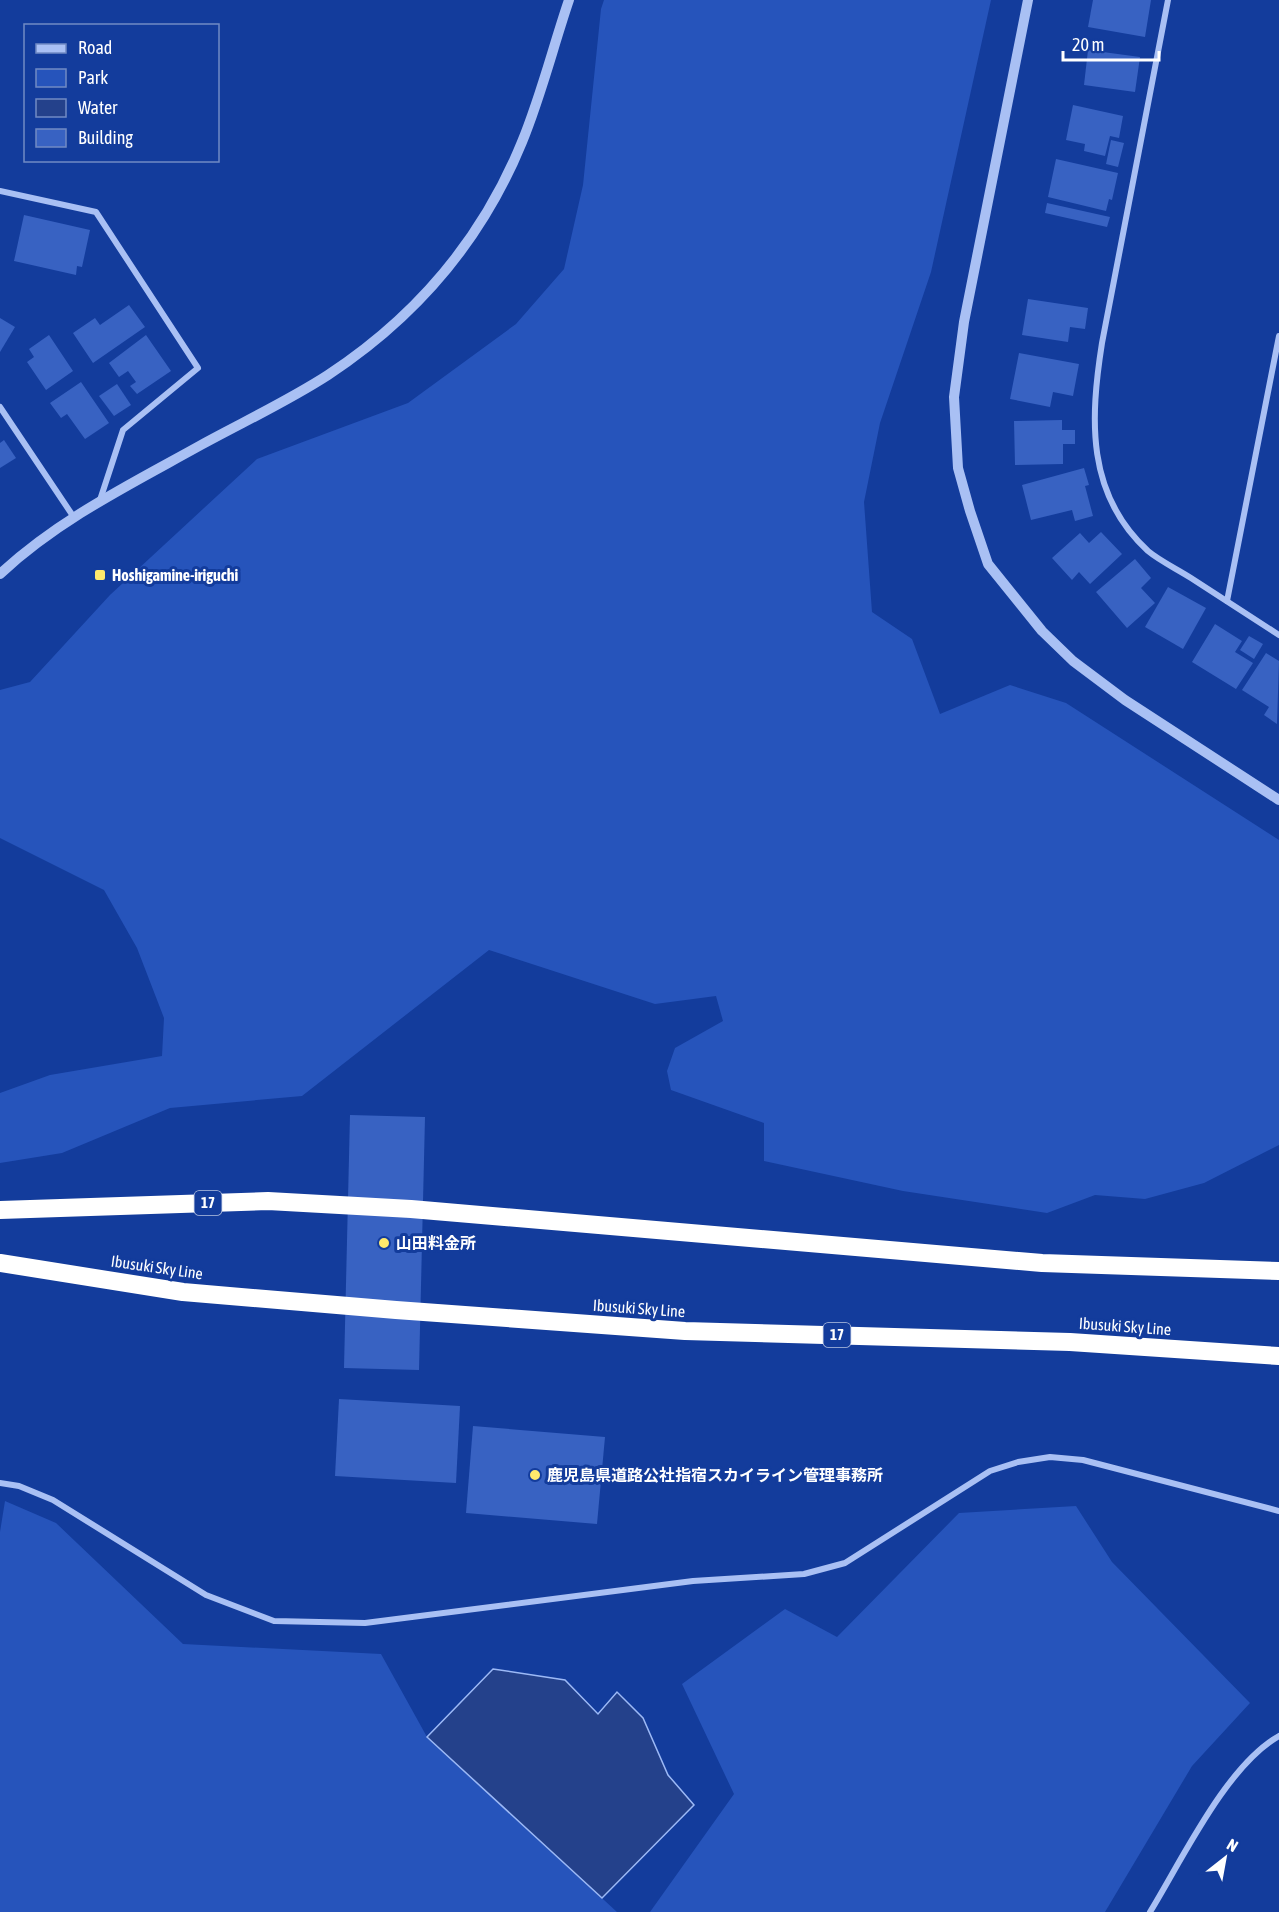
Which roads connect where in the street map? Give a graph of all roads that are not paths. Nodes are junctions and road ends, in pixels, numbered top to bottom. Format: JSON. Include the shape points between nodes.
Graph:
{"nodes":[{"id":1,"x":569,"y":0,"type":"edge"},
{"id":2,"x":1028,"y":0,"type":"edge"},
{"id":3,"x":1168,"y":0,"type":"edge"},
{"id":4,"x":0,"y":191,"type":"edge"},
{"id":5,"x":1279,"y":336,"type":"edge"},
{"id":6,"x":0,"y":407,"type":"edge"},
{"id":7,"x":100,"y":502,"type":"junction"},
{"id":8,"x":73,"y":516,"type":"junction"},
{"id":9,"x":0,"y":574,"type":"edge"},
{"id":10,"x":1227,"y":601,"type":"junction"},
{"id":11,"x":1279,"y":635,"type":"edge"},
{"id":12,"x":1279,"y":800,"type":"edge"},
{"id":13,"x":3,"y":1210,"type":"edge"},
{"id":14,"x":1,"y":1264,"type":"edge"},
{"id":15,"x":1279,"y":1271,"type":"edge"},
{"id":16,"x":1279,"y":1356,"type":"edge"},
{"id":17,"x":0,"y":1483,"type":"edge"},
{"id":18,"x":1279,"y":1511,"type":"edge"},
{"id":19,"x":1279,"y":1736,"type":"edge"},
{"id":20,"x":1150,"y":1912,"type":"edge"}],
"edges":[{"from":1,"to":7,"type":"street","via":[[522,141],[457,260],[412,308],[327,375]]},
{"from":2,"to":12,"type":"street","via":[[963,322],[954,397],[958,468],[970,511],[988,564],[1042,631],[1073,661],[1125,700]]},
{"from":3,"to":10,"type":"street","via":[[1102,343],[1093,427],[1105,489],[1122,523],[1149,552]]},
{"from":4,"to":7,"type":"street","via":[[96,212],[198,368],[123,430]]},
{"from":5,"to":10,"type":"street"},
{"from":6,"to":8,"type":"street"},
{"from":7,"to":8,"type":"street"},
{"from":8,"to":9,"type":"street"},
{"from":10,"to":11,"type":"street"},
{"from":13,"to":15,"type":"highway","number":"17","via":[[268,1201],[423,1210],[1042,1263]]},
{"from":14,"to":16,"type":"highway","name":"Ibusuki Sky Line","number":"17","via":[[183,1292],[685,1331],[1070,1342]]},
{"from":17,"to":18,"type":"street","via":[[53,1500],[206,1595],[274,1621],[365,1623],[693,1581],[804,1574],[844,1563],[990,1471],[1050,1457],[1083,1460]]},
{"from":19,"to":20,"type":"street","via":[[1267,1743],[1228,1787]]}]}
